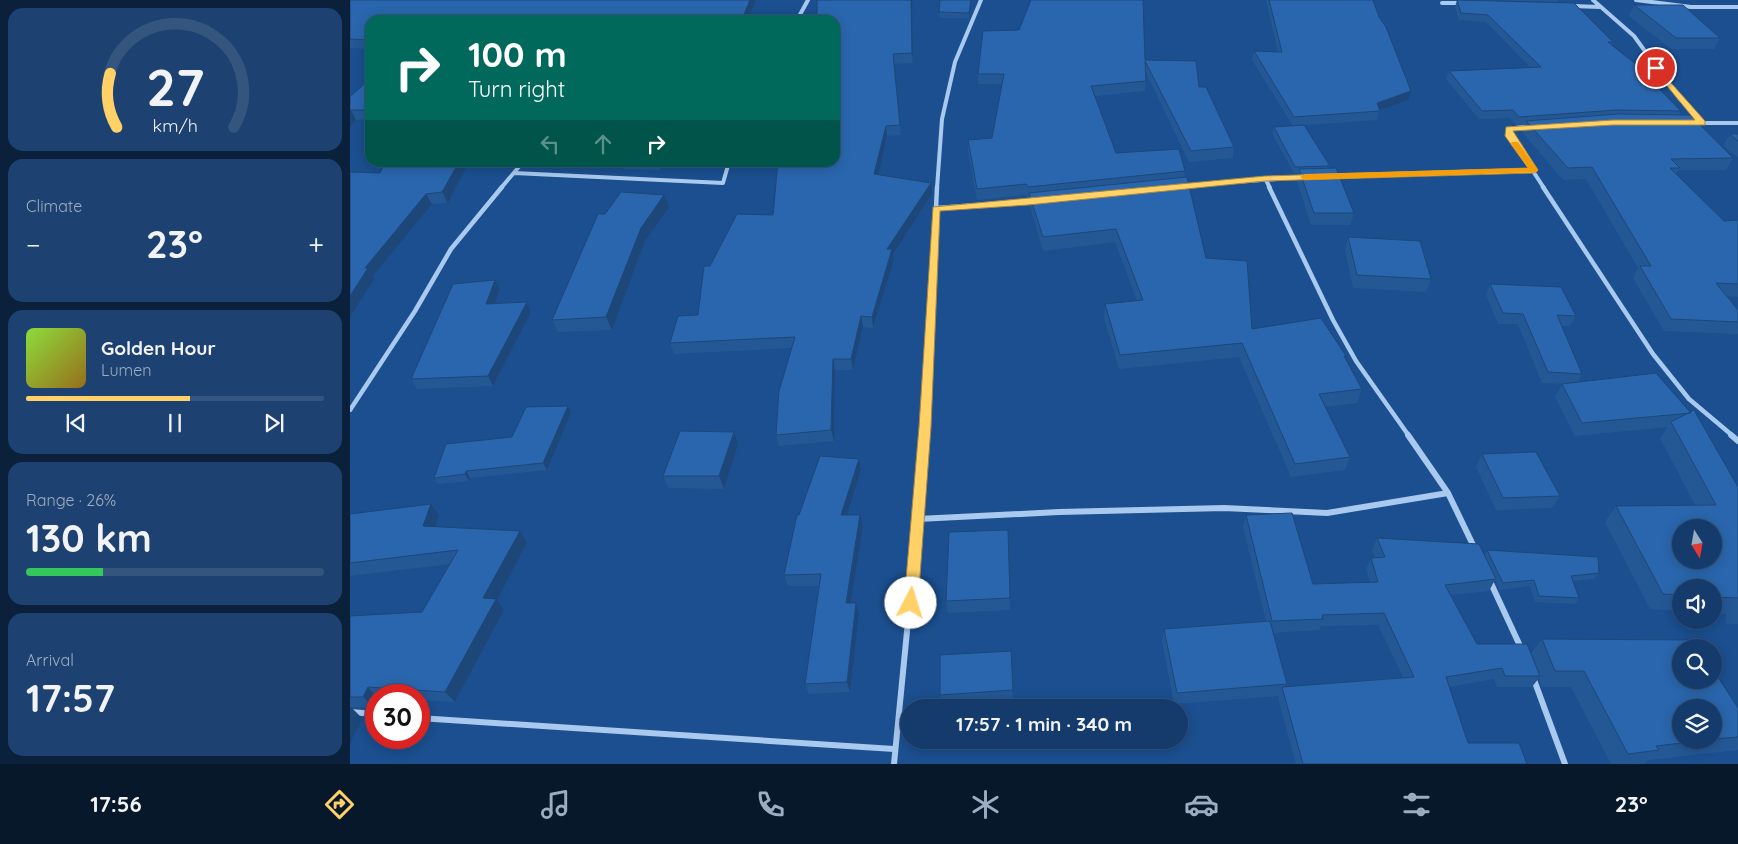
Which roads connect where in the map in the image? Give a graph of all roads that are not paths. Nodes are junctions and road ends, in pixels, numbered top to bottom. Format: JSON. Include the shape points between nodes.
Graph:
{"nodes":[{"id":1,"x":808,"y":0,"type":"edge"},
{"id":2,"x":981,"y":0,"type":"edge"},
{"id":3,"x":1593,"y":0,"type":"edge"},
{"id":4,"x":1636,"y":0,"type":"edge"},
{"id":5,"x":1442,"y":2,"type":"dead end"},
{"id":6,"x":1462,"y":3,"type":"edge"},
{"id":7,"x":1571,"y":6,"type":"edge"},
{"id":8,"x":1600,"y":7,"type":"junction"},
{"id":9,"x":1738,"y":8,"type":"edge"},
{"id":10,"x":800,"y":15,"type":"edge"},
{"id":11,"x":1682,"y":123,"type":"edge"},
{"id":12,"x":1702,"y":123,"type":"junction"},
{"id":13,"x":1738,"y":123,"type":"edge"},
{"id":14,"x":1538,"y":126,"type":"edge"},
{"id":15,"x":519,"y":167,"type":"edge"},
{"id":16,"x":728,"y":167,"type":"edge"},
{"id":17,"x":1534,"y":170,"type":"junction"},
{"id":18,"x":514,"y":173,"type":"junction"},
{"id":19,"x":1324,"y":176,"type":"edge"},
{"id":20,"x":1304,"y":177,"type":"edge"},
{"id":21,"x":1265,"y":178,"type":"junction"},
{"id":22,"x":1177,"y":186,"type":"edge"},
{"id":23,"x":1038,"y":201,"type":"edge"},
{"id":24,"x":936,"y":208,"type":"junction"},
{"id":25,"x":350,"y":410,"type":"edge"},
{"id":26,"x":1738,"y":441,"type":"edge"},
{"id":27,"x":1448,"y":493,"type":"junction"},
{"id":28,"x":918,"y":519,"type":"junction"},
{"id":29,"x":1477,"y":553,"type":"edge"},
{"id":30,"x":1485,"y":570,"type":"edge"},
{"id":31,"x":1526,"y":657,"type":"edge"},
{"id":32,"x":1529,"y":666,"type":"edge"},
{"id":33,"x":350,"y":712,"type":"edge"},
{"id":34,"x":365,"y":713,"type":"edge"},
{"id":35,"x":430,"y":719,"type":"edge"},
{"id":36,"x":894,"y":749,"type":"junction"},
{"id":37,"x":894,"y":764,"type":"edge"},
{"id":38,"x":1565,"y":764,"type":"edge"}],
"edges":[{"from":1,"to":10,"type":"street"},
{"from":2,"to":24,"type":"street","via":[[955,62],[944,110]]},
{"from":3,"to":8,"type":"street"},
{"from":4,"to":9,"type":"street","via":[[1691,7]]},
{"from":5,"to":6,"type":"street"},
{"from":7,"to":8,"type":"street"},
{"from":8,"to":12,"type":"street","via":[[1634,36],[1679,98]]},
{"from":11,"to":12,"type":"street"},
{"from":12,"to":13,"type":"street"},
{"from":14,"to":17,"type":"street","via":[[1508,129]]},
{"from":15,"to":18,"type":"street"},
{"from":16,"to":18,"type":"street","via":[[723,183]]},
{"from":17,"to":19,"type":"street"},
{"from":17,"to":26,"type":"street","via":[[1653,354],[1689,399]]},
{"from":18,"to":25,"type":"street","via":[[451,249],[416,311]]},
{"from":20,"to":21,"type":"street"},
{"from":21,"to":22,"type":"street"},
{"from":21,"to":27,"type":"street","via":[[1356,361]]},
{"from":23,"to":24,"type":"street"},
{"from":24,"to":28,"type":"street"},
{"from":27,"to":28,"type":"street","via":[[1327,513],[1224,508]]},
{"from":27,"to":29,"type":"street"},
{"from":28,"to":36,"type":"street"},
{"from":30,"to":31,"type":"street"},
{"from":32,"to":38,"type":"street"},
{"from":33,"to":34,"type":"street"},
{"from":35,"to":36,"type":"street"},
{"from":36,"to":37,"type":"street"}]}
